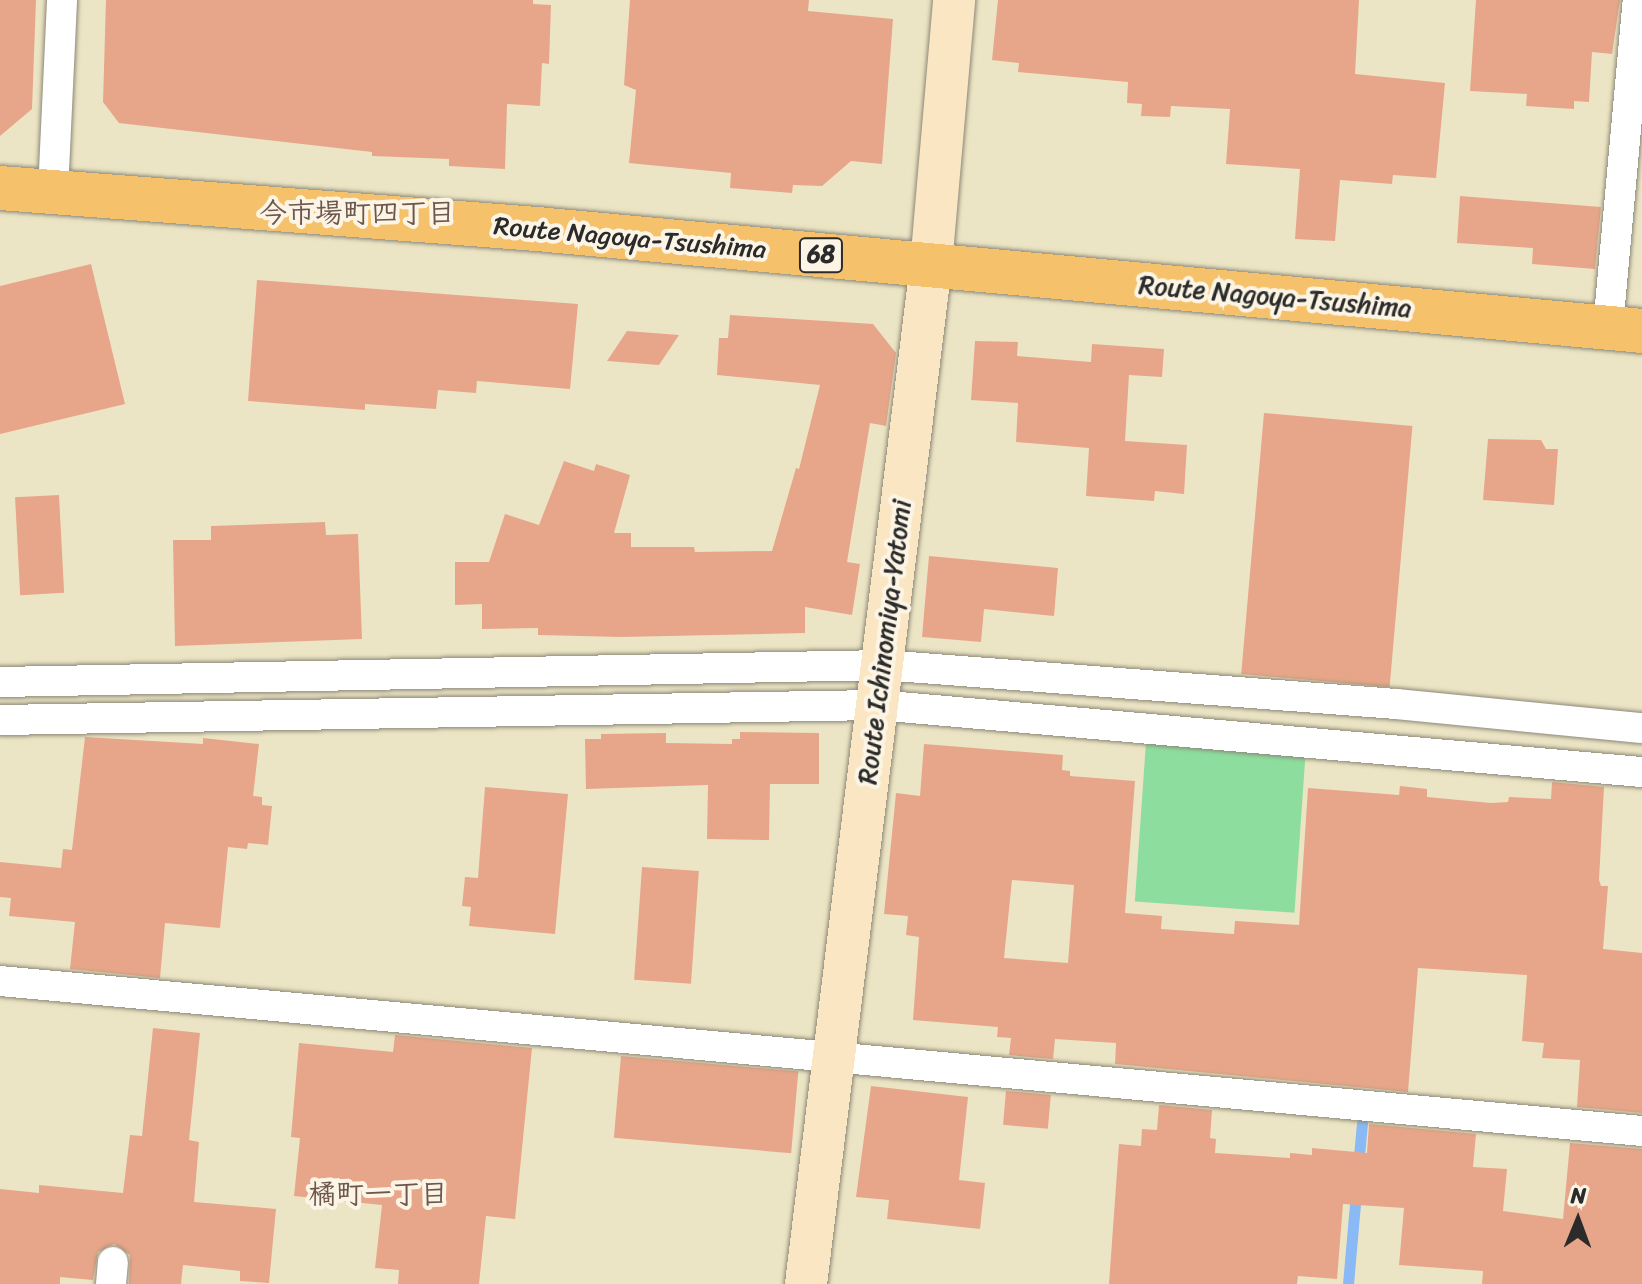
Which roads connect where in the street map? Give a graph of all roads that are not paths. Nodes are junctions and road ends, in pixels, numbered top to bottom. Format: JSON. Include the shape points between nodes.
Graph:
{"nodes":[{"id":1,"x":62,"y":0,"type":"edge"},
{"id":2,"x":954,"y":0,"type":"edge"},
{"id":3,"x":1638,"y":0,"type":"edge"},
{"id":4,"x":0,"y":188,"type":"edge"},
{"id":5,"x":53,"y":192,"type":"junction"},
{"id":6,"x":931,"y":265,"type":"junction"},
{"id":7,"x":1625,"y":329,"type":"edge"},
{"id":8,"x":0,"y":682,"type":"edge"},
{"id":9,"x":879,"y":685,"type":"junction"},
{"id":10,"x":0,"y":720,"type":"edge"},
{"id":11,"x":1642,"y":728,"type":"edge"},
{"id":12,"x":1642,"y":772,"type":"edge"},
{"id":13,"x":0,"y":981,"type":"edge"},
{"id":14,"x":833,"y":1057,"type":"junction"},
{"id":15,"x":1642,"y":1131,"type":"edge"},
{"id":16,"x":806,"y":1284,"type":"edge"}],
"edges":[{"from":1,"to":5,"type":"street"},
{"from":2,"to":6,"type":"main road","name":"Route Ichinomiya-Yatomi"},
{"from":3,"to":7,"type":"street"},
{"from":4,"to":5,"type":"main road","name":"Route Nagoya-Tsushima","number":"68"},
{"from":5,"to":6,"type":"main road","name":"Route Nagoya-Tsushima","number":"68"},
{"from":6,"to":7,"type":"main road","name":"Route Nagoya-Tsushima","number":"68"},
{"from":6,"to":9,"type":"main road","name":"Route Ichinomiya-Yatomi"},
{"from":8,"to":9,"type":"street"},
{"from":9,"to":10,"type":"street"},
{"from":9,"to":11,"type":"street","via":[[1396,704]]},
{"from":9,"to":12,"type":"street"},
{"from":9,"to":14,"type":"main road","name":"Route Ichinomiya-Yatomi"},
{"from":13,"to":14,"type":"street"},
{"from":14,"to":15,"type":"street"},
{"from":14,"to":16,"type":"main road","name":"Route Ichinomiya-Yatomi"}]}
